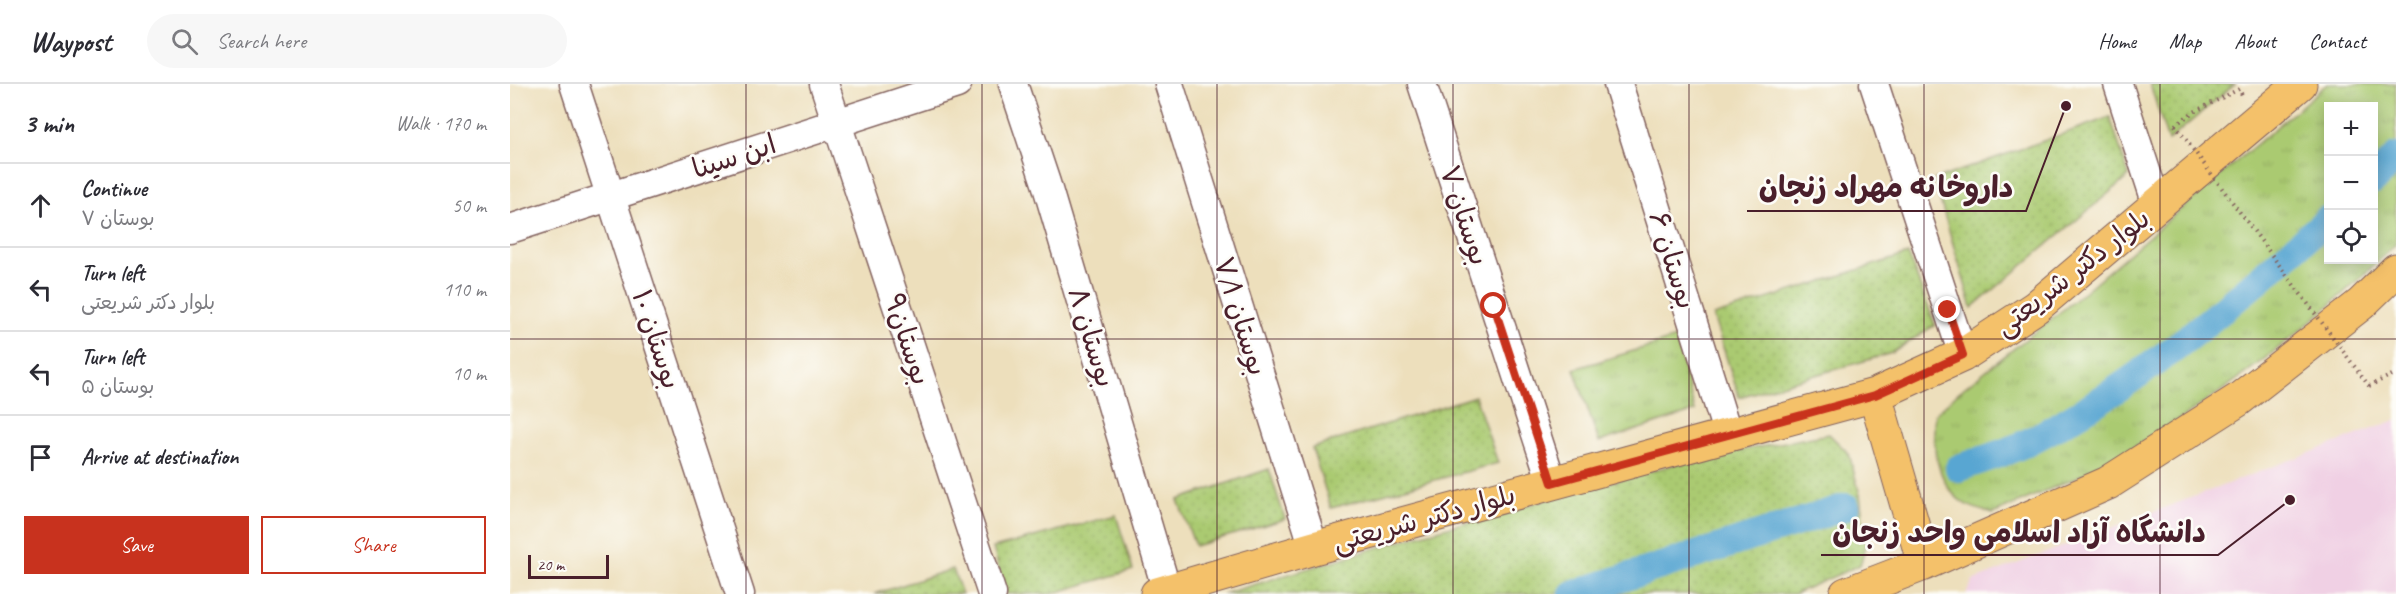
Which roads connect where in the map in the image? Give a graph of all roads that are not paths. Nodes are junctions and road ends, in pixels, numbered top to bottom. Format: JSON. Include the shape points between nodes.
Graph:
{"nodes":[{"id":1,"x":574,"y":84,"type":"edge"},
{"id":2,"x":824,"y":84,"type":"edge"},
{"id":3,"x":957,"y":84,"type":"edge"},
{"id":4,"x":1013,"y":84,"type":"edge"},
{"id":5,"x":1168,"y":84,"type":"edge"},
{"id":6,"x":1422,"y":84,"type":"edge"},
{"id":7,"x":1618,"y":84,"type":"edge"},
{"id":8,"x":1874,"y":84,"type":"edge"},
{"id":9,"x":2118,"y":84,"type":"edge"},
{"id":10,"x":2300,"y":84,"type":"edge"},
{"id":11,"x":837,"y":123,"type":"junction"},
{"id":12,"x":611,"y":196,"type":"junction"},
{"id":13,"x":2157,"y":205,"type":"junction"},
{"id":14,"x":510,"y":229,"type":"edge"},
{"id":15,"x":2396,"y":270,"type":"edge"},
{"id":16,"x":1963,"y":355,"type":"junction"},
{"id":17,"x":1875,"y":395,"type":"junction"},
{"id":18,"x":1728,"y":435,"type":"junction"},
{"id":19,"x":1552,"y":483,"type":"junction"},
{"id":20,"x":1314,"y":548,"type":"junction"},
{"id":21,"x":1924,"y":564,"type":"junction"},
{"id":22,"x":1162,"y":593,"type":"edge"},
{"id":23,"x":740,"y":594,"type":"edge"},
{"id":24,"x":992,"y":594,"type":"edge"},
{"id":25,"x":1846,"y":594,"type":"edge"}],
"edges":[{"from":1,"to":12,"type":"street","name":"بوستان ۱۰"},
{"from":2,"to":11,"type":"street","name":"بوستان۹"},
{"from":3,"to":11,"type":"street","name":"ابن سینا"},
{"from":4,"to":22,"type":"street","name":"بوستان ۸","via":[[1046,183]]},
{"from":5,"to":20,"type":"street","name":"بوستان ۷/۱"},
{"from":6,"to":19,"type":"street","name":"بوستان ۷"},
{"from":7,"to":18,"type":"street","name":"بوستان ۶"},
{"from":8,"to":16,"type":"street"},
{"from":9,"to":13,"type":"street"},
{"from":10,"to":13,"type":"main road","name":"بلوار دکتر شریعتی"},
{"from":11,"to":12,"type":"street","name":"ابن سینا"},
{"from":11,"to":24,"type":"street","name":"بوستان۹"},
{"from":12,"to":14,"type":"street","name":"ابن سینا"},
{"from":12,"to":23,"type":"street","name":"بوستان ۱۰"},
{"from":13,"to":16,"type":"main road","name":"بلوار دکتر شریعتی","via":[[2036,307]]},
{"from":15,"to":21,"type":"main road","via":[[2361,304],[2238,400],[2108,483]]},
{"from":16,"to":17,"type":"main road","name":"بلوار دکتر شریعتی"},
{"from":17,"to":18,"type":"main road","name":"بلوار دکتر شریعتی"},
{"from":17,"to":21,"type":"main road"},
{"from":18,"to":19,"type":"main road","name":"بلوار دکتر شریعتی"},
{"from":19,"to":20,"type":"main road","name":"بلوار دکتر شریعتی"},
{"from":20,"to":22,"type":"main road","name":"بلوار دکتر شریعتی"},
{"from":21,"to":25,"type":"main road"}]}
